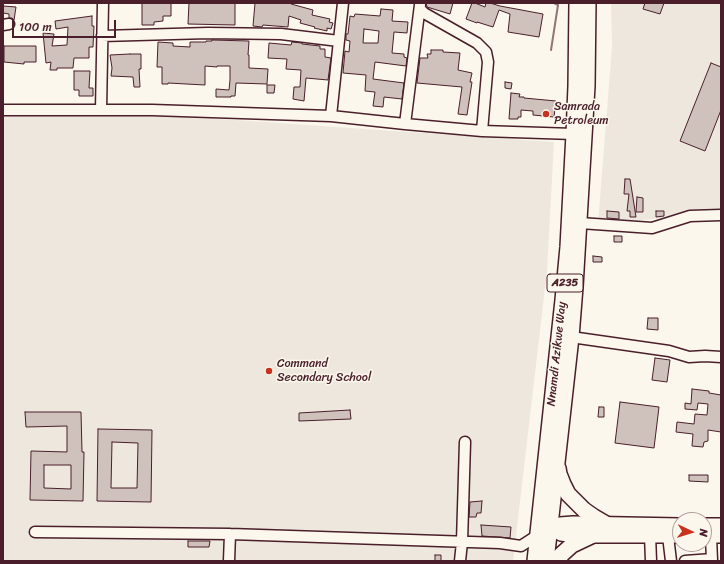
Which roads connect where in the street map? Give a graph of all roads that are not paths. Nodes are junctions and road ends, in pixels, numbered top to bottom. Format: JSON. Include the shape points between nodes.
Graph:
{"nodes":[{"id":1,"x":103,"y":3,"type":"edge"},
{"id":2,"x":343,"y":3,"type":"edge"},
{"id":3,"x":577,"y":3,"type":"edge"},
{"id":4,"x":588,"y":3,"type":"edge"},
{"id":5,"x":420,"y":6,"type":"edge"},
{"id":6,"x":102,"y":36,"type":"junction"},
{"id":7,"x":339,"y":41,"type":"junction"},
{"id":8,"x":3,"y":110,"type":"edge"},
{"id":9,"x":102,"y":110,"type":"junction"},
{"id":10,"x":331,"y":116,"type":"junction"},
{"id":11,"x":405,"y":124,"type":"junction"},
{"id":12,"x":482,"y":131,"type":"junction"},
{"id":13,"x":574,"y":134,"type":"junction"},
{"id":14,"x":721,"y":215,"type":"edge"},
{"id":15,"x":580,"y":223,"type":"junction"},
{"id":16,"x":571,"y":337,"type":"junction"},
{"id":17,"x":721,"y":357,"type":"edge"},
{"id":18,"x":465,"y":442,"type":"dead end"},
{"id":19,"x":558,"y":452,"type":"junction"},
{"id":20,"x":606,"y":524,"type":"junction"},
{"id":21,"x":672,"y":525,"type":"edge"},
{"id":22,"x":721,"y":525,"type":"edge"},
{"id":23,"x":35,"y":532,"type":"dead end"},
{"id":24,"x":544,"y":532,"type":"junction"},
{"id":25,"x":712,"y":532,"type":"edge"},
{"id":26,"x":230,"y":534,"type":"junction"},
{"id":27,"x":650,"y":535,"type":"junction"},
{"id":28,"x":591,"y":536,"type":"junction"},
{"id":29,"x":672,"y":536,"type":"edge"},
{"id":30,"x":462,"y":542,"type":"junction"},
{"id":31,"x":712,"y":560,"type":"edge"},
{"id":32,"x":229,"y":561,"type":"edge"},
{"id":33,"x":460,"y":561,"type":"edge"},
{"id":34,"x":535,"y":561,"type":"edge"},
{"id":35,"x":546,"y":561,"type":"edge"},
{"id":36,"x":556,"y":561,"type":"edge"},
{"id":37,"x":651,"y":561,"type":"edge"},
{"id":38,"x":685,"y":561,"type":"edge"}],
"edges":[{"from":1,"to":6,"type":"street"},
{"from":2,"to":7,"type":"street"},
{"from":3,"to":13,"type":"highway","name":"Nnamdi Azikwe Way","number":"A235"},
{"from":4,"to":15,"type":"highway","name":"Nnamdi Azikwe Way","number":"A235","via":[[587,86]]},
{"from":5,"to":11,"type":"street"},
{"from":5,"to":12,"type":"street","via":[[424,13],[477,43],[486,52],[488,62]]},
{"from":6,"to":7,"type":"street","via":[[281,34]]},
{"from":6,"to":9,"type":"street"},
{"from":7,"to":10,"type":"street"},
{"from":8,"to":9,"type":"street"},
{"from":9,"to":10,"type":"street"},
{"from":10,"to":11,"type":"street"},
{"from":11,"to":12,"type":"street"},
{"from":12,"to":13,"type":"street"},
{"from":13,"to":24,"type":"highway","name":"Nnamdi Azikwe Way","number":"A235","via":[[564,300],[541,505]]},
{"from":14,"to":15,"type":"street","via":[[690,216],[652,228]]},
{"from":15,"to":16,"type":"highway","name":"Nnamdi Azikwe Way","number":"A235"},
{"from":16,"to":17,"type":"street","via":[[669,351],[689,357]]},
{"from":16,"to":19,"type":"highway","name":"Nnamdi Azikwe Way","number":"A235"},
{"from":18,"to":30,"type":"street"},
{"from":19,"to":20,"type":"highway","via":[[559,474],[568,494],[594,518]]},
{"from":19,"to":24,"type":"highway","name":"Nnamdi Azikwe Way","number":"A235"},
{"from":20,"to":21,"type":"main road"},
{"from":20,"to":24,"type":"main road","via":[[560,524]]},
{"from":22,"to":25,"type":"main road"},
{"from":23,"to":26,"type":"street"},
{"from":24,"to":28,"type":"main road"},
{"from":24,"to":30,"type":"street","via":[[521,546]]},
{"from":24,"to":34,"type":"highway","name":"Nnamdi Azikwe Way","number":"A235"},
{"from":24,"to":35,"type":"highway","name":"Nnamdi Azikwe Way","number":"A235"},
{"from":26,"to":30,"type":"street"},
{"from":26,"to":32,"type":"street"},
{"from":27,"to":28,"type":"main road"},
{"from":27,"to":29,"type":"main road"},
{"from":27,"to":37,"type":"street"},
{"from":28,"to":36,"type":"highway","via":[[572,546]]},
{"from":30,"to":33,"type":"street"},
{"from":31,"to":38,"type":"street"}]}
